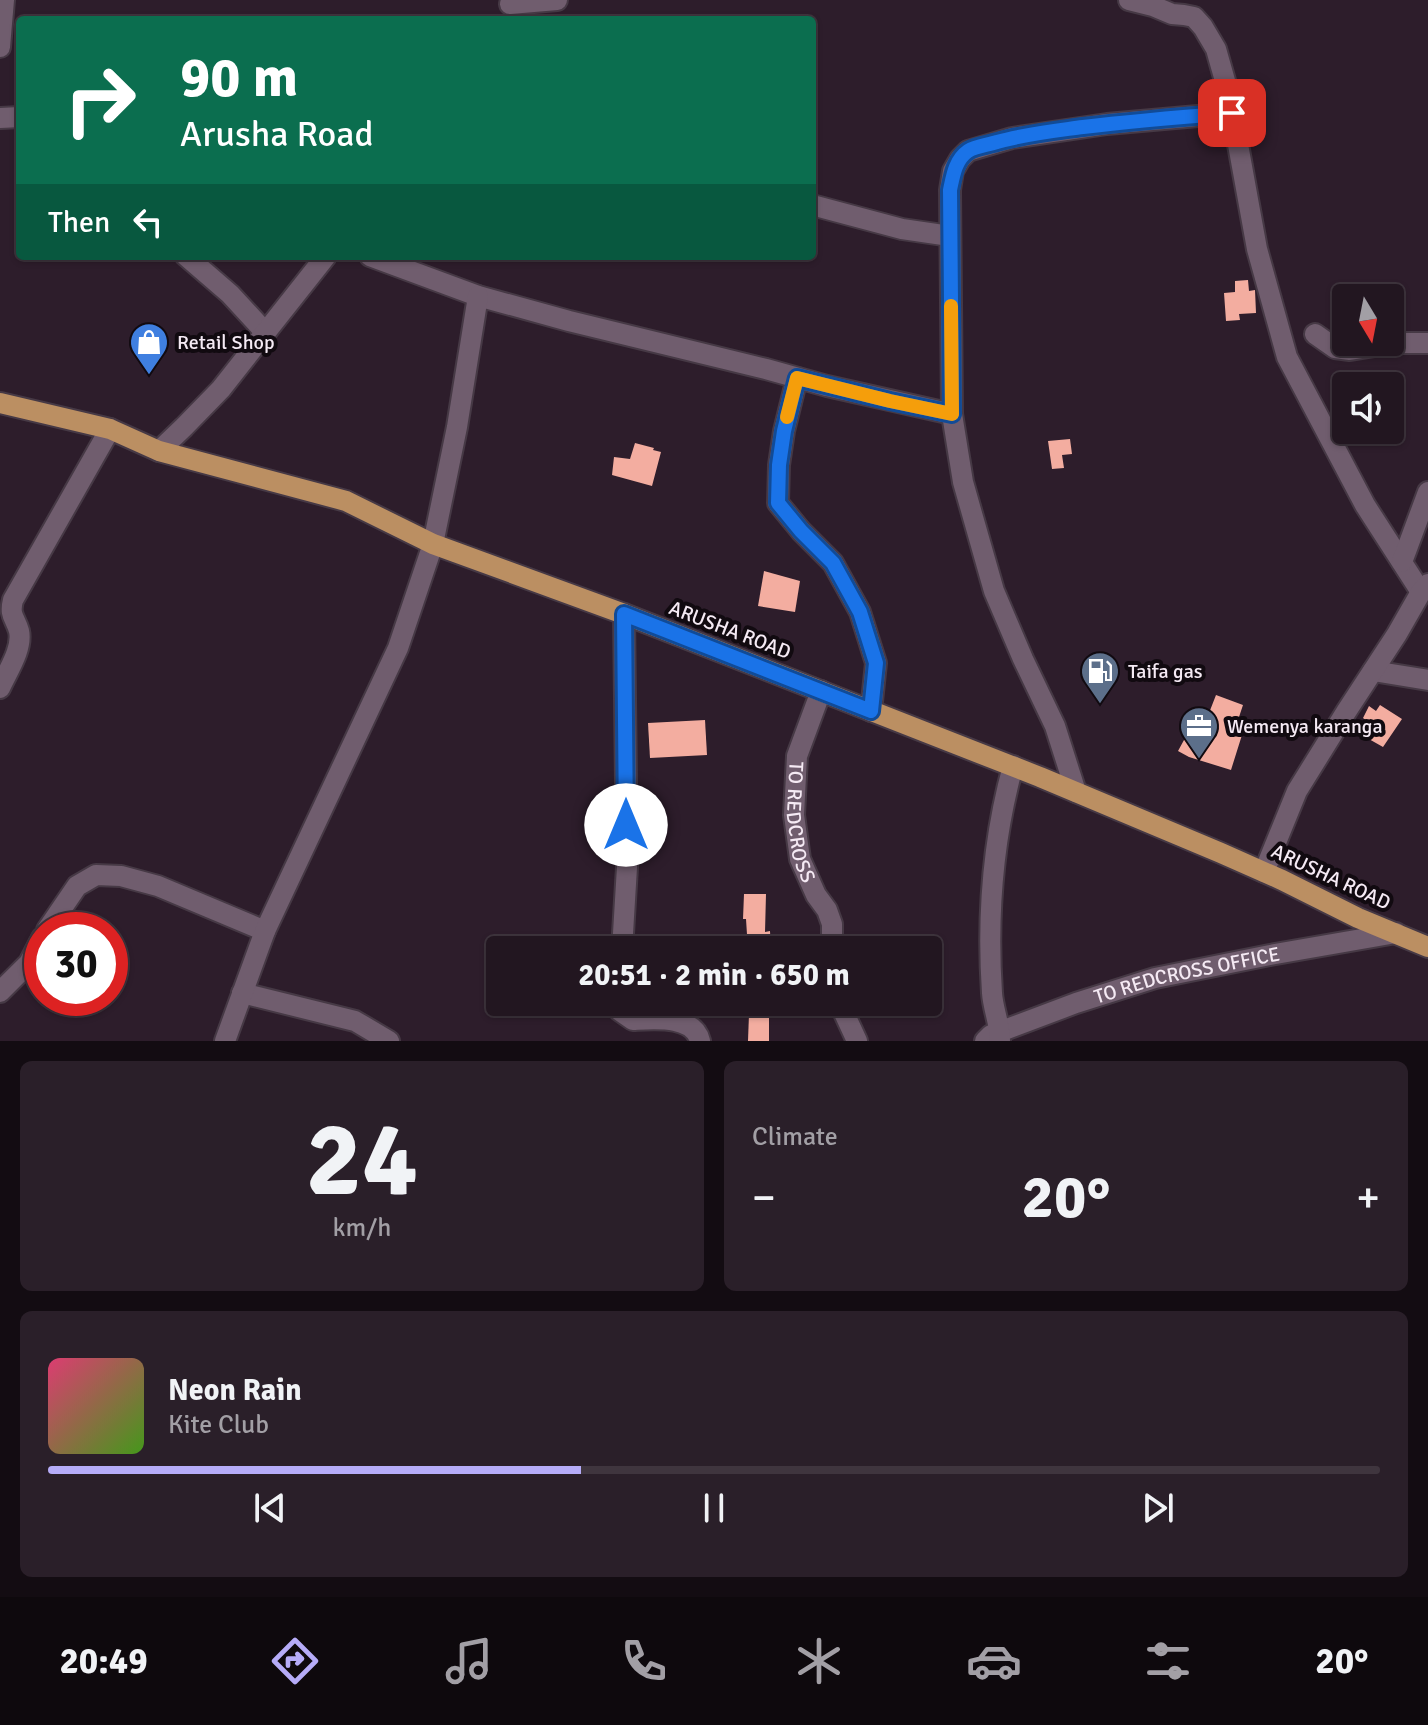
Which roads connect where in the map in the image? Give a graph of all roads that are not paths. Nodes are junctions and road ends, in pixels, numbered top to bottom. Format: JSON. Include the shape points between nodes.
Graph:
{"nodes":[{"id":1,"x":4,"y":0,"type":"edge"},
{"id":2,"x":557,"y":0,"type":"edge"},
{"id":3,"x":1129,"y":0,"type":"edge"},
{"id":4,"x":506,"y":8,"type":"edge"},
{"id":5,"x":0,"y":47,"type":"edge"},
{"id":6,"x":1232,"y":113,"type":"junction"},
{"id":7,"x":816,"y":206,"type":"edge"},
{"id":8,"x":950,"y":236,"type":"junction"},
{"id":9,"x":191,"y":260,"type":"edge"},
{"id":10,"x":323,"y":260,"type":"edge"},
{"id":11,"x":381,"y":260,"type":"edge"},
{"id":12,"x":478,"y":296,"type":"junction"},
{"id":13,"x":265,"y":332,"type":"junction"},
{"id":14,"x":1315,"y":334,"type":"dead end"},
{"id":15,"x":1428,"y":343,"type":"edge"},
{"id":16,"x":797,"y":378,"type":"junction"},
{"id":17,"x":0,"y":403,"type":"edge"},
{"id":18,"x":952,"y":414,"type":"junction"},
{"id":19,"x":110,"y":429,"type":"junction"},
{"id":20,"x":159,"y":451,"type":"junction"},
{"id":21,"x":1428,"y":492,"type":"edge"},
{"id":22,"x":433,"y":544,"type":"junction"},
{"id":23,"x":1402,"y":562,"type":"junction"},
{"id":24,"x":1425,"y":588,"type":"edge"},
{"id":25,"x":624,"y":614,"type":"junction"},
{"id":26,"x":1373,"y":671,"type":"junction"},
{"id":27,"x":1428,"y":680,"type":"edge"},
{"id":28,"x":0,"y":688,"type":"edge"},
{"id":29,"x":821,"y":691,"type":"junction"},
{"id":30,"x":871,"y":711,"type":"junction"},
{"id":31,"x":1013,"y":766,"type":"junction"},
{"id":32,"x":1076,"y":792,"type":"junction"},
{"id":33,"x":1264,"y":872,"type":"junction"},
{"id":34,"x":59,"y":912,"type":"edge"},
{"id":35,"x":265,"y":931,"type":"junction"},
{"id":36,"x":1396,"y":933,"type":"junction"},
{"id":37,"x":623,"y":936,"type":"edge"},
{"id":38,"x":832,"y":936,"type":"edge"},
{"id":39,"x":1428,"y":947,"type":"edge"},
{"id":40,"x":24,"y":968,"type":"edge"},
{"id":41,"x":0,"y":992,"type":"edge"},
{"id":42,"x":242,"y":993,"type":"junction"},
{"id":43,"x":626,"y":1016,"type":"edge"},
{"id":44,"x":845,"y":1016,"type":"edge"},
{"id":45,"x":995,"y":1038,"type":"edge"},
{"id":46,"x":225,"y":1041,"type":"edge"},
{"id":47,"x":389,"y":1041,"type":"edge"},
{"id":48,"x":700,"y":1041,"type":"edge"},
{"id":49,"x":857,"y":1041,"type":"edge"}],
"edges":[{"from":1,"to":5,"type":"street"},
{"from":2,"to":4,"type":"street"},
{"from":3,"to":6,"type":"street","via":[[1199,22],[1216,49]]},
{"from":6,"to":8,"type":"street","via":[[1049,131],[968,151],[953,171]]},
{"from":6,"to":23,"type":"street","via":[[1257,249],[1287,357],[1365,505]]},
{"from":7,"to":8,"type":"street"},
{"from":8,"to":18,"type":"street"},
{"from":9,"to":13,"type":"street"},
{"from":10,"to":13,"type":"street"},
{"from":11,"to":12,"type":"street"},
{"from":12,"to":16,"type":"street"},
{"from":12,"to":22,"type":"street"},
{"from":13,"to":20,"type":"street","via":[[221,389]]},
{"from":14,"to":15,"type":"street","via":[[1335,348],[1350,350]]},
{"from":16,"to":18,"type":"street"},
{"from":16,"to":30,"type":"street","via":[[784,431],[778,503],[833,563],[860,612],[876,663]]},
{"from":17,"to":19,"type":"main road","name":"ARUSHA ROAD"},
{"from":18,"to":32,"type":"street","via":[[963,482],[994,591],[1055,726]]},
{"from":19,"to":20,"type":"main road","name":"ARUSHA ROAD"},
{"from":19,"to":28,"type":"street","via":[[13,600],[10,611],[19,633],[18,648]]},
{"from":20,"to":22,"type":"main road","name":"ARUSHA ROAD","via":[[346,501]]},
{"from":21,"to":23,"type":"street"},
{"from":22,"to":25,"type":"main road","name":"ARUSHA ROAD"},
{"from":22,"to":35,"type":"street","via":[[398,648]]},
{"from":23,"to":24,"type":"street"},
{"from":24,"to":26,"type":"street"},
{"from":25,"to":29,"type":"main road","name":"ARUSHA ROAD"},
{"from":25,"to":37,"type":"street"},
{"from":26,"to":27,"type":"street"},
{"from":26,"to":33,"type":"street","via":[[1297,791]]},
{"from":29,"to":30,"type":"main road","name":"ARUSHA ROAD"},
{"from":29,"to":38,"type":"street","name":"TO REDCROSS","via":[[797,756],[794,815],[800,859],[827,910]]},
{"from":30,"to":31,"type":"main road","name":"ARUSHA ROAD"},
{"from":31,"to":32,"type":"main road","name":"ARUSHA ROAD"},
{"from":31,"to":45,"type":"street","via":[[995,864],[990,934]]},
{"from":32,"to":33,"type":"main road","name":"ARUSHA ROAD"},
{"from":33,"to":36,"type":"main road","name":"ARUSHA ROAD"},
{"from":34,"to":35,"type":"street","via":[[77,886],[96,875],[121,876]]},
{"from":35,"to":42,"type":"street"},
{"from":36,"to":39,"type":"main road","name":"ARUSHA ROAD"},
{"from":36,"to":45,"type":"street","name":"TO REDCROSS OFFICE","via":[[1155,978],[1076,1003]]},
{"from":40,"to":41,"type":"street"},
{"from":42,"to":46,"type":"street"},
{"from":42,"to":47,"type":"street","via":[[355,1021]]},
{"from":43,"to":48,"type":"street","via":[[688,1024]]},
{"from":44,"to":49,"type":"street"}]}
